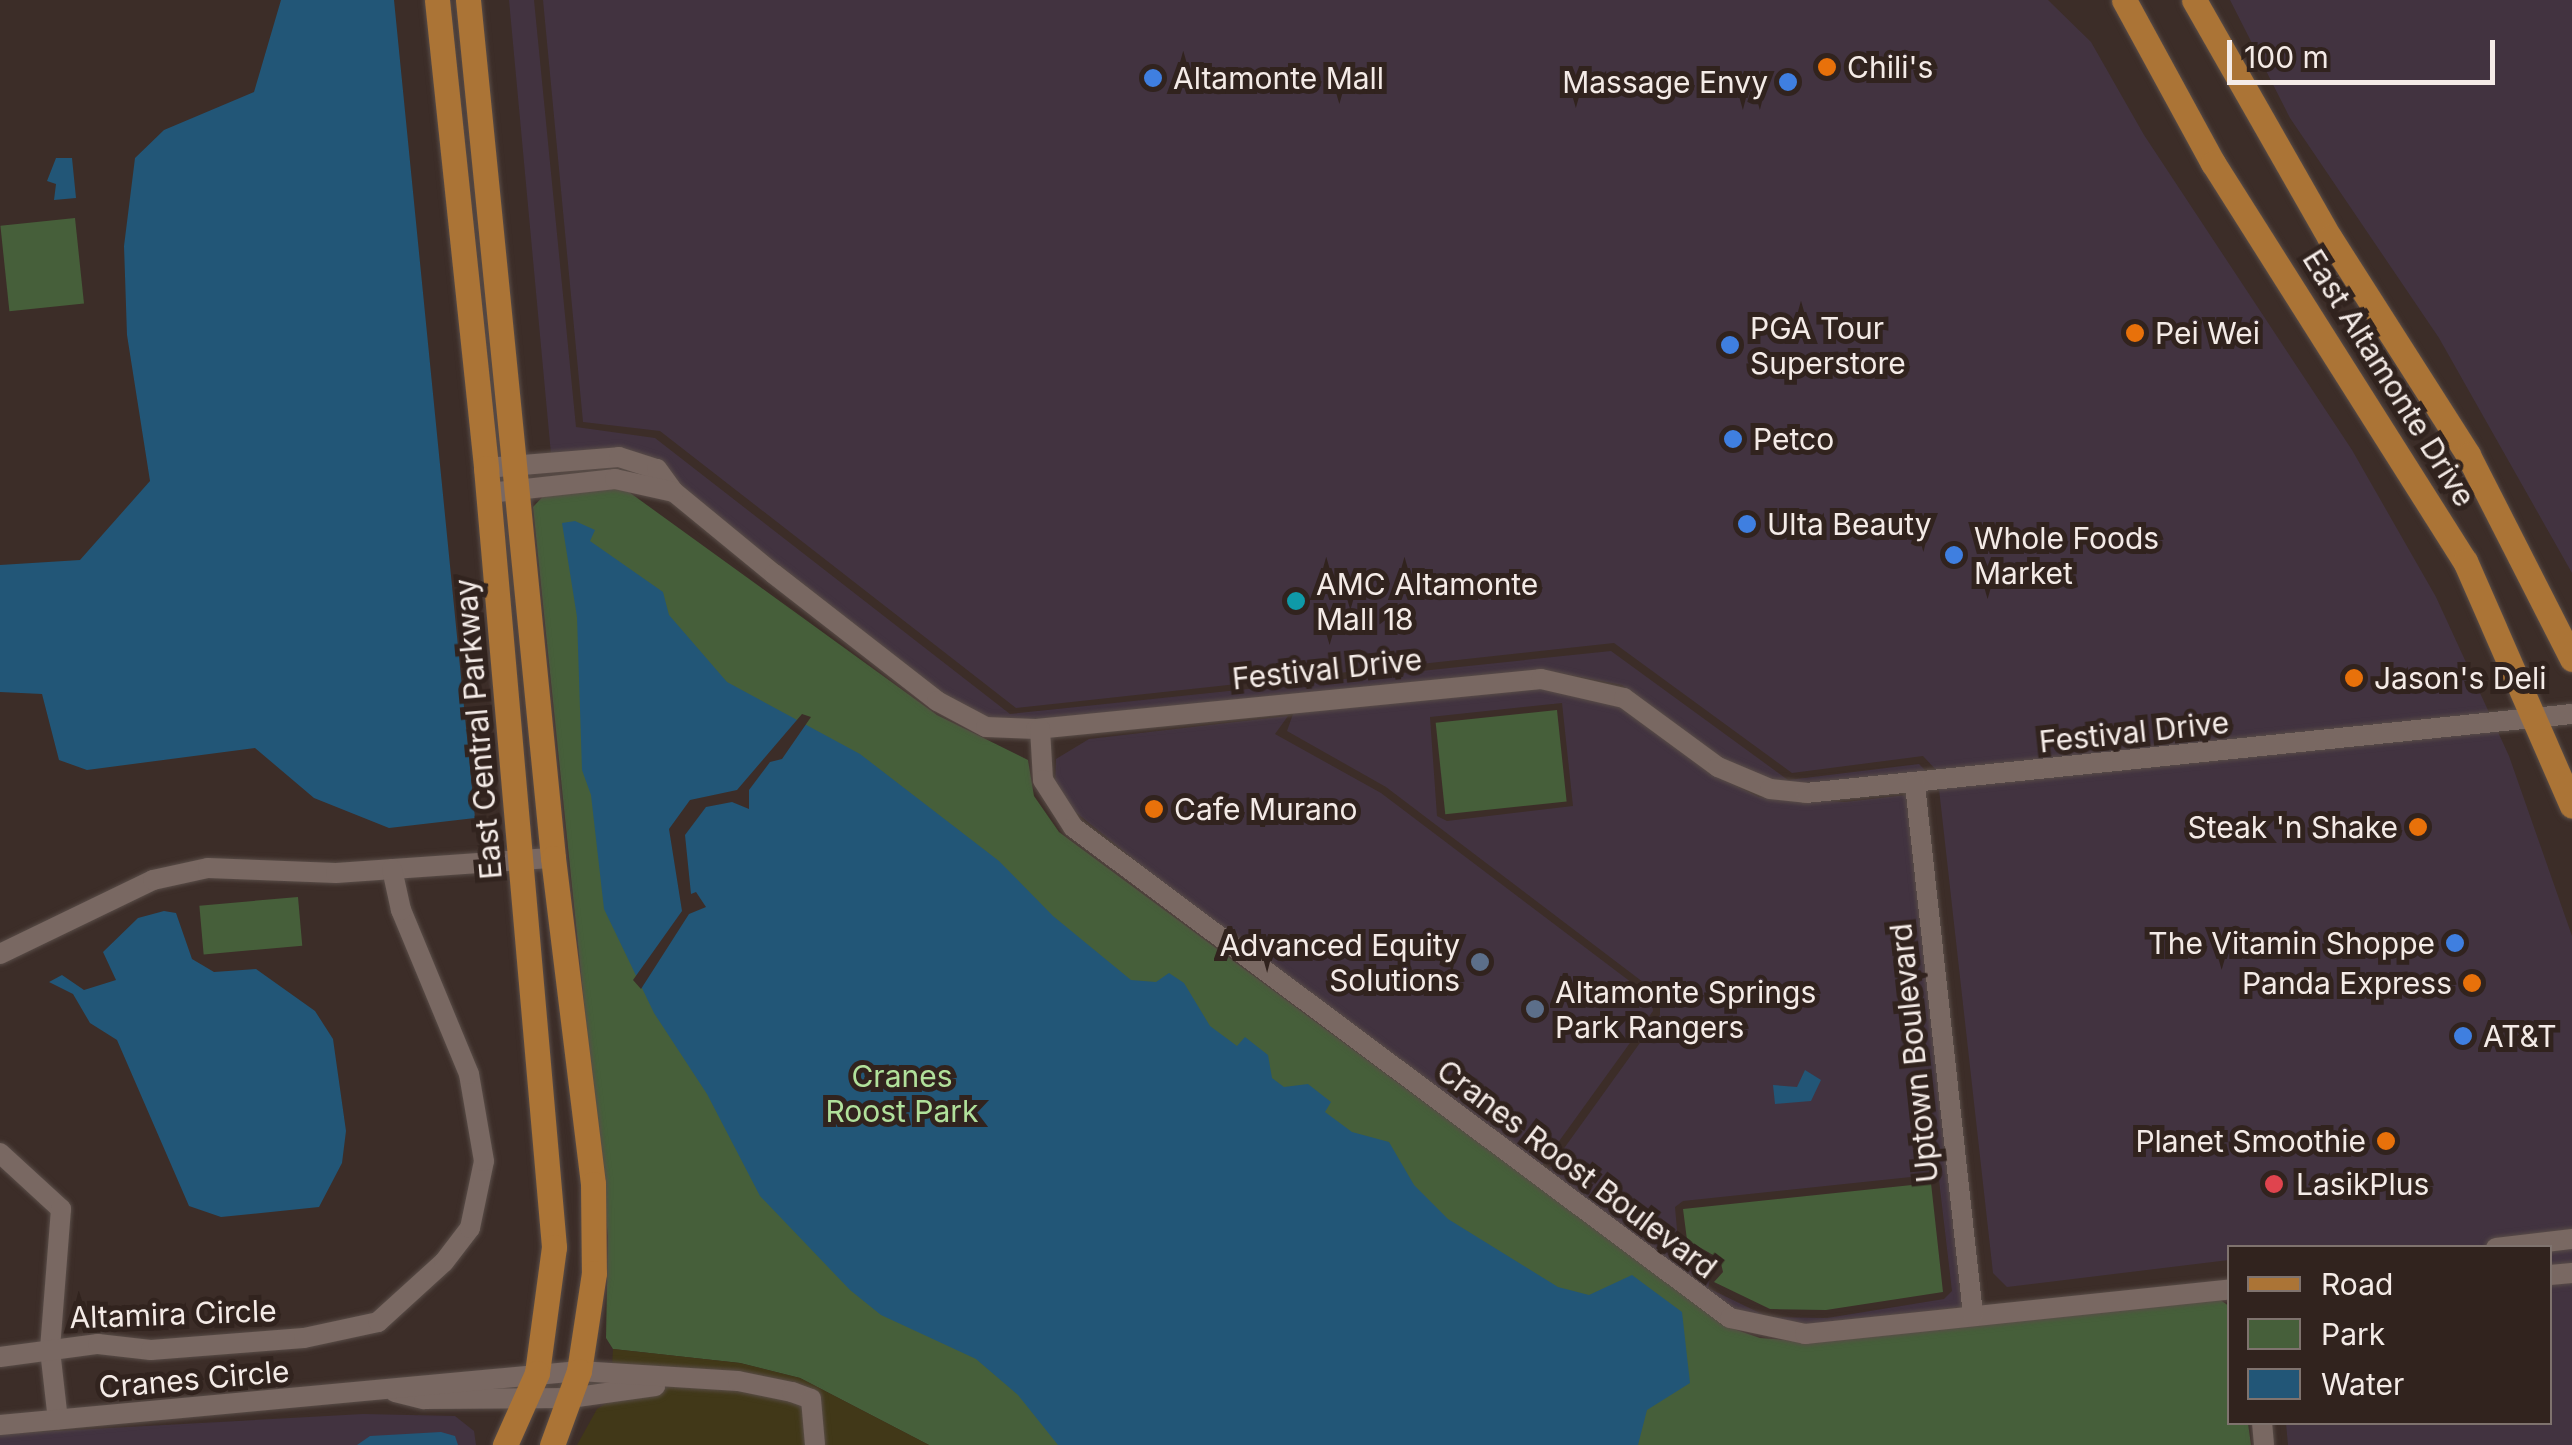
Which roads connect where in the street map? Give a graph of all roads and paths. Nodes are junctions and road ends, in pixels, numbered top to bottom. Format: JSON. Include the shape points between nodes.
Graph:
{"nodes":[{"id":1,"x":437,"y":0,"type":"edge"},
{"id":2,"x":468,"y":0,"type":"edge"},
{"id":3,"x":2124,"y":0,"type":"edge"},
{"id":4,"x":2194,"y":0,"type":"edge"},
{"id":5,"x":517,"y":477,"type":"junction"},
{"id":6,"x":487,"y":480,"type":"junction"},
{"id":7,"x":2572,"y":659,"type":"edge"},
{"id":8,"x":2572,"y":714,"type":"edge"},
{"id":9,"x":2537,"y":718,"type":"junction"},
{"id":10,"x":1040,"y":729,"type":"junction"},
{"id":11,"x":1915,"y":785,"type":"junction"},
{"id":12,"x":2572,"y":806,"type":"edge"},
{"id":13,"x":553,"y":858,"type":"junction"},
{"id":14,"x":522,"y":859,"type":"junction"},
{"id":15,"x":392,"y":868,"type":"junction"},
{"id":16,"x":0,"y":954,"type":"edge"},
{"id":17,"x":0,"y":1153,"type":"edge"},
{"id":18,"x":2572,"y":1240,"type":"edge"},
{"id":19,"x":2524,"y":1245,"type":"edge"},
{"id":20,"x":2227,"y":1289,"type":"edge"},
{"id":21,"x":1973,"y":1315,"type":"junction"},
{"id":22,"x":50,"y":1350,"type":"junction"},
{"id":23,"x":0,"y":1358,"type":"edge"},
{"id":24,"x":578,"y":1371,"type":"junction"},
{"id":25,"x":537,"y":1373,"type":"junction"},
{"id":26,"x":695,"y":1380,"type":"junction"},
{"id":27,"x":394,"y":1392,"type":"junction"},
{"id":28,"x":570,"y":1398,"type":"junction"},
{"id":29,"x":527,"y":1399,"type":"junction"},
{"id":30,"x":58,"y":1420,"type":"junction"},
{"id":31,"x":0,"y":1425,"type":"edge"},
{"id":32,"x":505,"y":1445,"type":"edge"},
{"id":33,"x":552,"y":1445,"type":"edge"},
{"id":34,"x":815,"y":1445,"type":"edge"}],
"edges":[{"from":1,"to":6,"type":"main road","name":"East Central Parkway"},
{"from":2,"to":5,"type":"main road","name":"East Central Parkway"},
{"from":3,"to":9,"type":"main road","name":"East Altamonte Drive","via":[[2213,162],[2465,561]]},
{"from":4,"to":7,"type":"main road","name":"East Altamonte Drive","via":[[2330,238],[2468,455]]},
{"from":5,"to":6,"type":"street","name":"Festival Drive"},
{"from":5,"to":10,"type":"street","name":"Festival Drive","via":[[615,479],[674,492],[937,701],[986,727]]},
{"from":5,"to":13,"type":"main road","name":"East Central Parkway"},
{"from":6,"to":14,"type":"main road","name":"East Central Parkway"},
{"from":8,"to":9,"type":"street","name":"Festival Drive"},
{"from":9,"to":11,"type":"street","name":"Festival Drive"},
{"from":9,"to":12,"type":"main road","name":"East Altamonte Drive"},
{"from":10,"to":11,"type":"street","name":"Festival Drive","via":[[1541,679],[1624,698],[1718,767],[1770,788],[1845,792]]},
{"from":10,"to":21,"type":"street","name":"Cranes Roost Boulevard","via":[[1047,790],[1073,828],[1704,1302],[1781,1333]]},
{"from":11,"to":21,"type":"street","name":"Uptown Boulevard"},
{"from":13,"to":14,"type":"street"},
{"from":13,"to":24,"type":"main road","name":"East Central Parkway","via":[[593,1184],[594,1273]]},
{"from":14,"to":15,"type":"street"},
{"from":14,"to":25,"type":"main road","name":"East Central Parkway","via":[[554,1247]]},
{"from":15,"to":16,"type":"street","via":[[208,868],[153,880]]},
{"from":15,"to":22,"type":"street","name":"Altamira Circle","via":[[407,928],[469,1074],[484,1161],[470,1228],[444,1262],[378,1322],[304,1338]]},
{"from":17,"to":22,"type":"street","via":[[61,1209]]},
{"from":18,"to":19,"type":"street"},
{"from":20,"to":21,"type":"street","name":"Cranes Roost Boulevard"},
{"from":22,"to":23,"type":"street","name":"Altamira Circle"},
{"from":22,"to":30,"type":"street"},
{"from":24,"to":25,"type":"street","name":"Cranes Circle"},
{"from":24,"to":26,"type":"street","name":"Cranes Circle"},
{"from":24,"to":28,"type":"main road","name":"East Central Parkway"},
{"from":25,"to":27,"type":"street","name":"Cranes Circle","via":[[430,1382]]},
{"from":25,"to":29,"type":"main road","name":"East Central Parkway"},
{"from":26,"to":28,"type":"street","name":"Cranes Circle"},
{"from":26,"to":34,"type":"street","via":[[738,1381],[811,1399]]},
{"from":27,"to":29,"type":"street","name":"Cranes Circle","via":[[424,1399]]},
{"from":27,"to":30,"type":"street","name":"Cranes Circle"},
{"from":28,"to":29,"type":"street","name":"Cranes Circle"},
{"from":28,"to":33,"type":"main road","name":"East Central Parkway"},
{"from":29,"to":32,"type":"main road","name":"East Central Parkway"},
{"from":30,"to":31,"type":"street","name":"Cranes Circle"}]}
